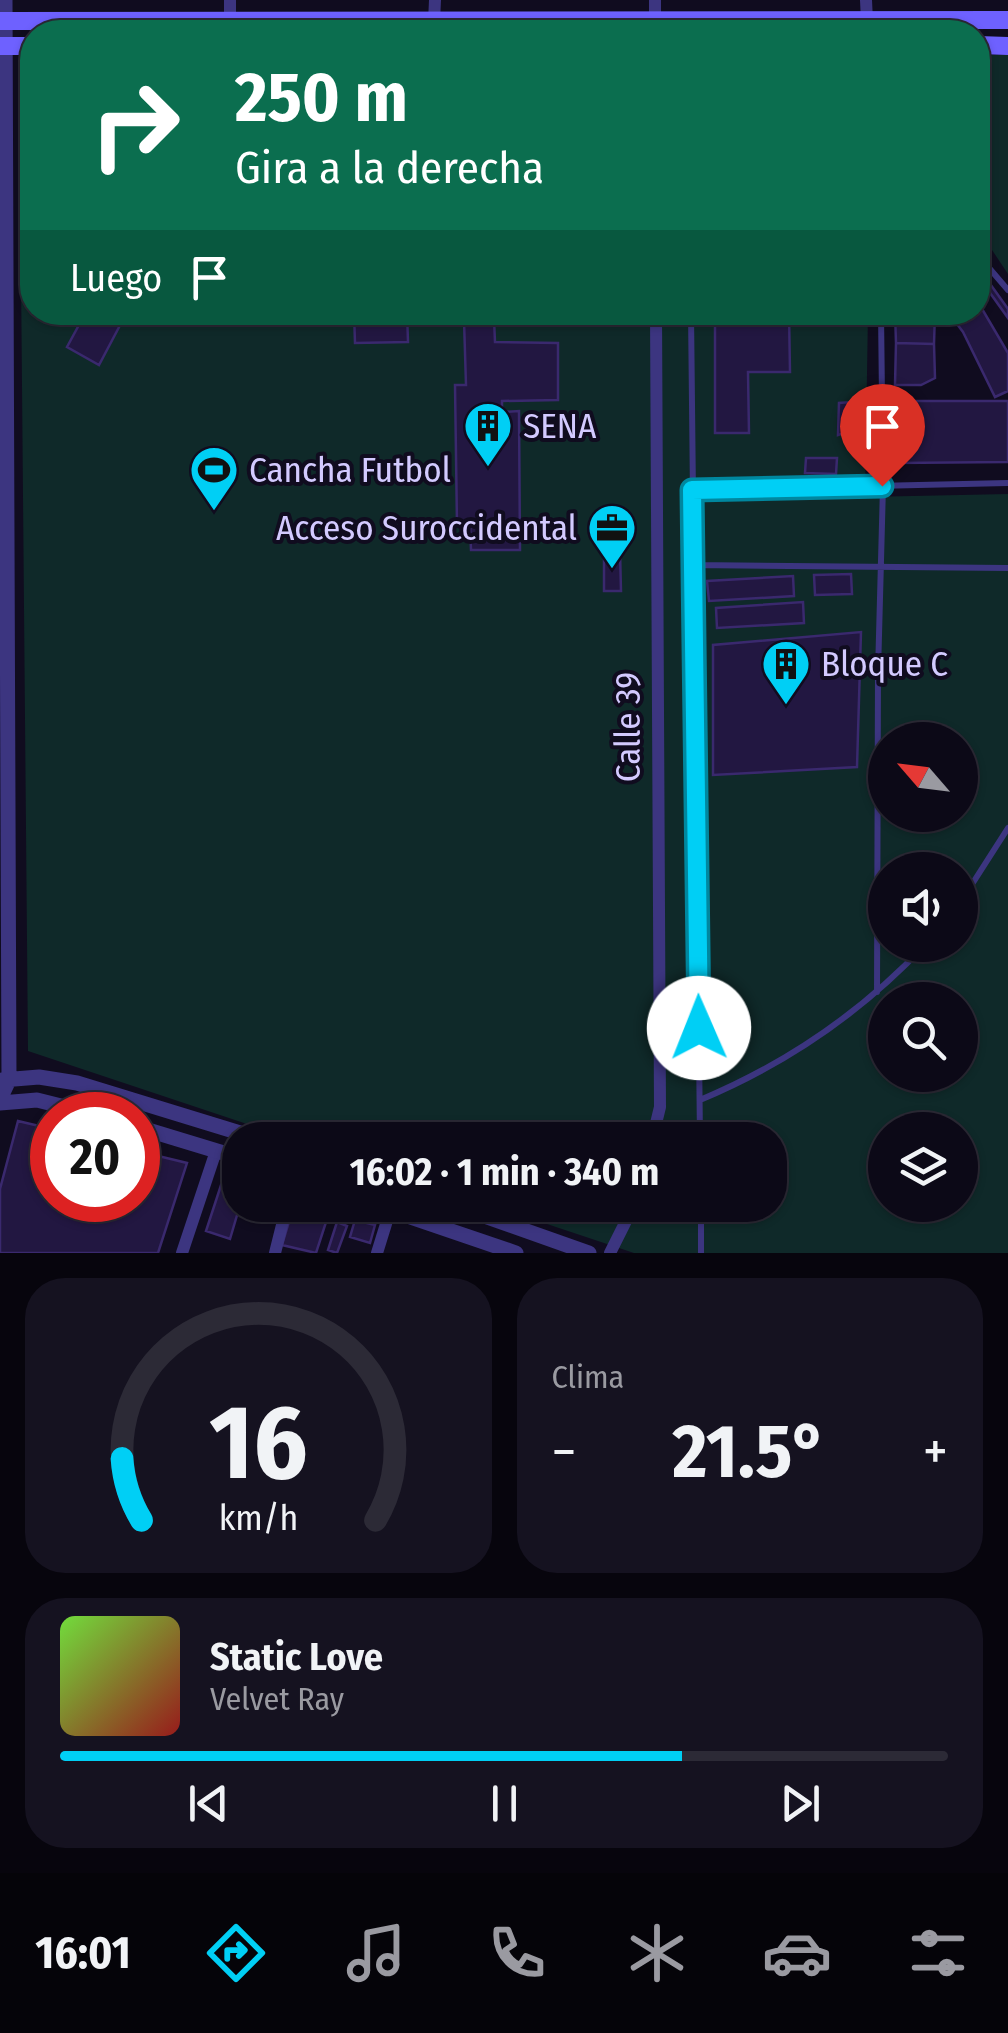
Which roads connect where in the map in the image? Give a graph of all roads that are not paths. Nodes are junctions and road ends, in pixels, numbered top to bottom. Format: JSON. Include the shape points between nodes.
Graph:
{"nodes":[{"id":1,"x":5,"y":0,"type":"edge"},
{"id":2,"x":3,"y":21,"type":"edge"},
{"id":3,"x":2,"y":46,"type":"edge"},
{"id":4,"x":2,"y":258,"type":"edge"},
{"id":5,"x":990,"y":269,"type":"edge"},
{"id":6,"x":2,"y":279,"type":"edge"},
{"id":7,"x":1008,"y":290,"type":"edge"},
{"id":8,"x":656,"y":325,"type":"edge"},
{"id":9,"x":691,"y":325,"type":"edge"},
{"id":10,"x":880,"y":325,"type":"edge"},
{"id":11,"x":3,"y":403,"type":"edge"},
{"id":12,"x":1008,"y":484,"type":"edge"},
{"id":13,"x":882,"y":486,"type":"junction"},
{"id":14,"x":692,"y":490,"type":"junction"},
{"id":15,"x":4,"y":516,"type":"edge"},
{"id":16,"x":693,"y":565,"type":"junction"},
{"id":17,"x":879,"y":567,"type":"junction"},
{"id":18,"x":1008,"y":568,"type":"edge"},
{"id":19,"x":3,"y":634,"type":"edge"},
{"id":20,"x":3,"y":755,"type":"edge"},
{"id":21,"x":1008,"y":828,"type":"edge"},
{"id":22,"x":3,"y":872,"type":"edge"},
{"id":23,"x":978,"y":875,"type":"edge"},
{"id":24,"x":908,"y":962,"type":"edge"},
{"id":25,"x":877,"y":982,"type":"edge"},
{"id":26,"x":887,"y":982,"type":"edge"},
{"id":27,"x":868,"y":999,"type":"edge"},
{"id":28,"x":4,"y":1016,"type":"edge"},
{"id":29,"x":5,"y":1080,"type":"edge"},
{"id":30,"x":30,"y":1100,"type":"edge"},
{"id":31,"x":700,"y":1100,"type":"junction"},
{"id":32,"x":0,"y":1101,"type":"edge"},
{"id":33,"x":656,"y":1122,"type":"edge"},
{"id":34,"x":700,"y":1122,"type":"edge"},
{"id":35,"x":222,"y":1127,"type":"edge"},
{"id":36,"x":160,"y":1134,"type":"edge"},
{"id":37,"x":216,"y":1151,"type":"junction"},
{"id":38,"x":222,"y":1153,"type":"edge"},
{"id":39,"x":283,"y":1222,"type":"edge"},
{"id":40,"x":380,"y":1222,"type":"edge"},
{"id":41,"x":420,"y":1222,"type":"edge"},
{"id":42,"x":501,"y":1222,"type":"edge"},
{"id":43,"x":626,"y":1222,"type":"edge"},
{"id":44,"x":701,"y":1222,"type":"edge"},
{"id":45,"x":496,"y":1250,"type":"edge"},
{"id":46,"x":182,"y":1253,"type":"edge"},
{"id":47,"x":275,"y":1253,"type":"edge"},
{"id":48,"x":377,"y":1253,"type":"edge"},
{"id":49,"x":516,"y":1253,"type":"edge"},
{"id":50,"x":589,"y":1253,"type":"edge"},
{"id":51,"x":610,"y":1253,"type":"edge"},
{"id":52,"x":701,"y":1253,"type":"edge"}],
"edges":[{"from":1,"to":2,"type":"street"},
{"from":2,"to":3,"type":"street"},
{"from":3,"to":4,"type":"street"},
{"from":4,"to":6,"type":"street"},
{"from":5,"to":7,"type":"lane"},
{"from":6,"to":11,"type":"street"},
{"from":8,"to":33,"type":"street","name":"Calle 39"},
{"from":9,"to":14,"type":"lane"},
{"from":10,"to":13,"type":"lane"},
{"from":11,"to":15,"type":"street"},
{"from":12,"to":13,"type":"lane"},
{"from":13,"to":14,"type":"lane"},
{"from":13,"to":17,"type":"lane"},
{"from":14,"to":16,"type":"lane"},
{"from":15,"to":19,"type":"street"},
{"from":16,"to":17,"type":"lane"},
{"from":16,"to":31,"type":"lane"},
{"from":17,"to":18,"type":"lane"},
{"from":17,"to":25,"type":"lane"},
{"from":19,"to":20,"type":"street"},
{"from":20,"to":22,"type":"street"},
{"from":21,"to":23,"type":"lane"},
{"from":22,"to":28,"type":"street"},
{"from":24,"to":26,"type":"lane"},
{"from":27,"to":31,"type":"lane","via":[[785,1059]]},
{"from":28,"to":29,"type":"street"},
{"from":29,"to":32,"type":"street"},
{"from":29,"to":35,"type":"street","via":[[77,1083]]},
{"from":30,"to":32,"type":"street"},
{"from":31,"to":34,"type":"lane"},
{"from":36,"to":37,"type":"street"},
{"from":37,"to":38,"type":"street"},
{"from":37,"to":46,"type":"street"},
{"from":39,"to":47,"type":"street"},
{"from":40,"to":48,"type":"street"},
{"from":41,"to":45,"type":"street"},
{"from":42,"to":50,"type":"street"},
{"from":43,"to":51,"type":"street"},
{"from":44,"to":52,"type":"lane"},
{"from":45,"to":49,"type":"street"}]}
